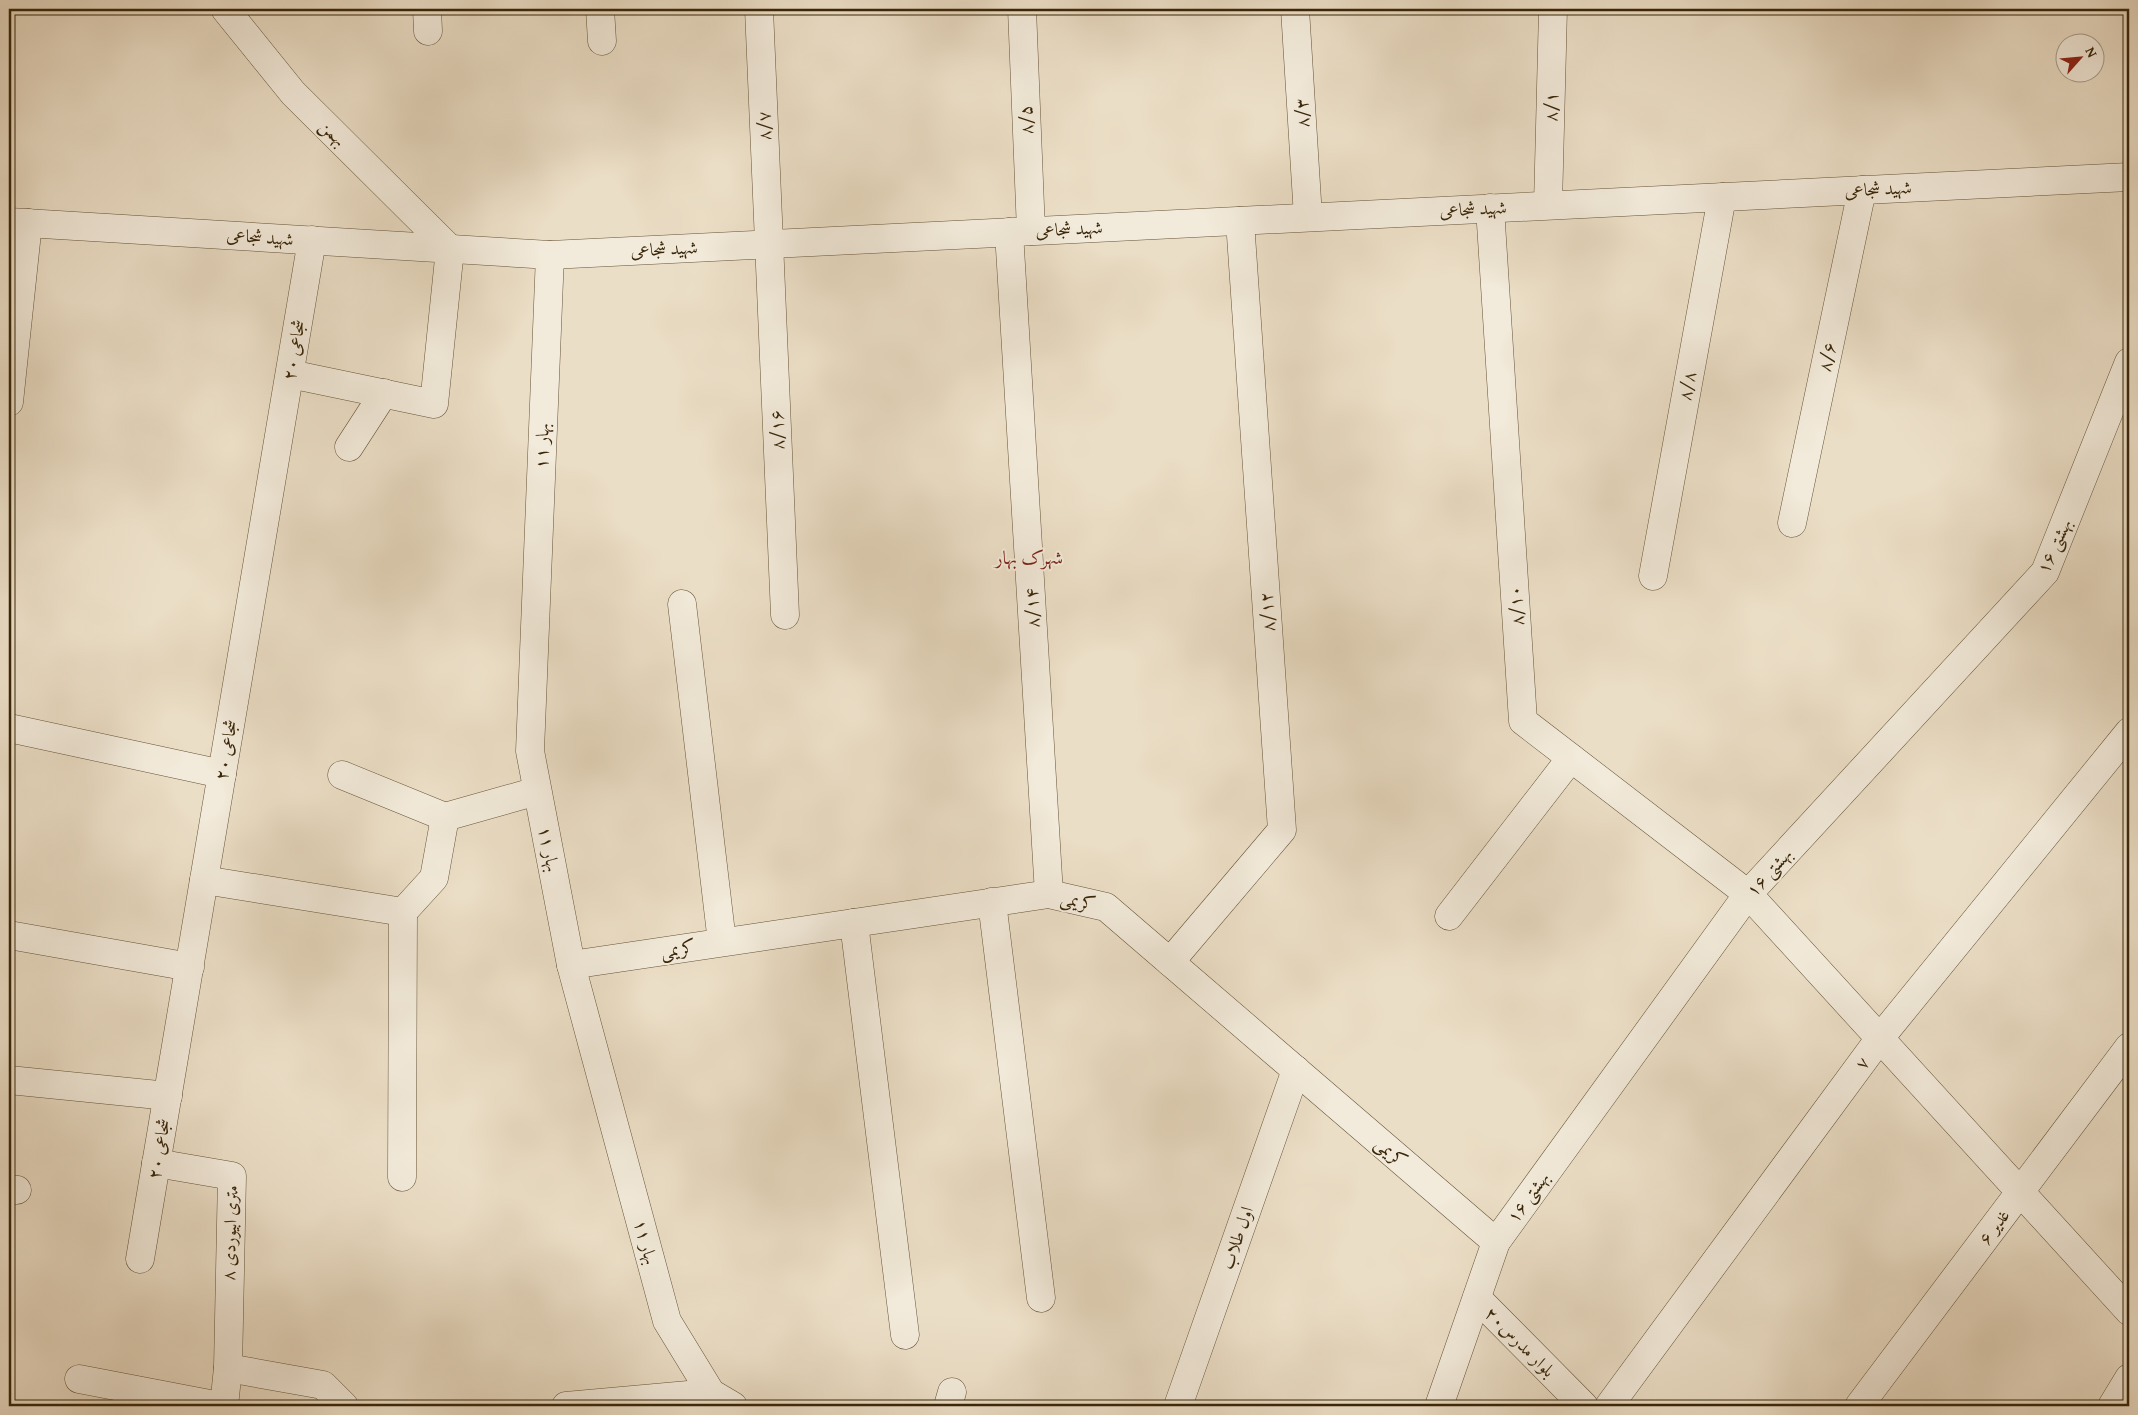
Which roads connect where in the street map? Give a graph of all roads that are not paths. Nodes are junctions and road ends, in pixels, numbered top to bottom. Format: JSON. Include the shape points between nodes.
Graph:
{"nodes":[{"id":1,"x":225,"y":9,"type":"edge"},
{"id":2,"x":600,"y":9,"type":"edge"},
{"id":3,"x":759,"y":9,"type":"edge"},
{"id":4,"x":1022,"y":9,"type":"edge"},
{"id":5,"x":1296,"y":9,"type":"edge"},
{"id":6,"x":1553,"y":9,"type":"edge"},
{"id":7,"x":602,"y":41,"type":"dead end"},
{"id":8,"x":2129,"y":177,"type":"edge"},
{"id":9,"x":1862,"y":190,"type":"junction"},
{"id":10,"x":1722,"y":197,"type":"junction"},
{"id":11,"x":1548,"y":205,"type":"junction"},
{"id":12,"x":1490,"y":208,"type":"junction"},
{"id":13,"x":1308,"y":217,"type":"junction"},
{"id":14,"x":1240,"y":221,"type":"junction"},
{"id":15,"x":19,"y":222,"type":"edge"},
{"id":16,"x":1020,"y":232,"type":"junction"},
{"id":17,"x":312,"y":240,"type":"junction"},
{"id":18,"x":769,"y":244,"type":"junction"},
{"id":19,"x":450,"y":249,"type":"junction"},
{"id":20,"x":550,"y":255,"type":"junction"},
{"id":21,"x":2129,"y":362,"type":"edge"},
{"id":22,"x":290,"y":374,"type":"junction"},
{"id":23,"x":384,"y":394,"type":"junction"},
{"id":24,"x":9,"y":402,"type":"edge"},
{"id":25,"x":349,"y":447,"type":"dead end"},
{"id":26,"x":1792,"y":524,"type":"dead end"},
{"id":27,"x":1653,"y":576,"type":"dead end"},
{"id":28,"x":682,"y":604,"type":"dead end"},
{"id":29,"x":785,"y":615,"type":"dead end"},
{"id":30,"x":9,"y":728,"type":"edge"},
{"id":31,"x":2129,"y":732,"type":"edge"},
{"id":32,"x":1571,"y":758,"type":"junction"},
{"id":33,"x":222,"y":774,"type":"junction"},
{"id":34,"x":342,"y":775,"type":"dead end"},
{"id":35,"x":537,"y":791,"type":"junction"},
{"id":36,"x":445,"y":817,"type":"junction"},
{"id":37,"x":204,"y":880,"type":"junction"},
{"id":38,"x":1049,"y":894,"type":"junction"},
{"id":39,"x":1748,"y":894,"type":"junction"},
{"id":40,"x":992,"y":902,"type":"junction"},
{"id":41,"x":403,"y":912,"type":"junction"},
{"id":42,"x":1449,"y":916,"type":"dead end"},
{"id":43,"x":854,"y":923,"type":"junction"},
{"id":44,"x":9,"y":934,"type":"edge"},
{"id":45,"x":722,"y":942,"type":"junction"},
{"id":46,"x":1170,"y":962,"type":"junction"},
{"id":47,"x":571,"y":965,"type":"junction"},
{"id":48,"x":190,"y":966,"type":"junction"},
{"id":49,"x":1880,"y":1038,"type":"junction"},
{"id":50,"x":2129,"y":1047,"type":"edge"},
{"id":51,"x":1296,"y":1070,"type":"junction"},
{"id":52,"x":9,"y":1080,"type":"edge"},
{"id":53,"x":168,"y":1096,"type":"junction"},
{"id":54,"x":156,"y":1163,"type":"junction"},
{"id":55,"x":402,"y":1178,"type":"dead end"},
{"id":56,"x":2020,"y":1192,"type":"junction"},
{"id":57,"x":1496,"y":1242,"type":"junction"},
{"id":58,"x":140,"y":1259,"type":"dead end"},
{"id":59,"x":1041,"y":1298,"type":"dead end"},
{"id":60,"x":1477,"y":1298,"type":"junction"},
{"id":61,"x":2129,"y":1311,"type":"edge"},
{"id":62,"x":905,"y":1336,"type":"dead end"},
{"id":63,"x":228,"y":1368,"type":"junction"},
{"id":64,"x":2129,"y":1378,"type":"edge"},
{"id":65,"x":79,"y":1379,"type":"dead end"},
{"id":66,"x":706,"y":1400,"type":"edge"},
{"id":67,"x":220,"y":1406,"type":"edge"},
{"id":68,"x":224,"y":1406,"type":"edge"},
{"id":69,"x":344,"y":1406,"type":"edge"},
{"id":70,"x":566,"y":1406,"type":"edge"},
{"id":71,"x":1178,"y":1406,"type":"edge"},
{"id":72,"x":1439,"y":1406,"type":"edge"},
{"id":73,"x":1584,"y":1406,"type":"edge"},
{"id":74,"x":1609,"y":1406,"type":"edge"},
{"id":75,"x":1859,"y":1406,"type":"edge"},
{"id":76,"x":2112,"y":1406,"type":"edge"}],
"edges":[{"from":1,"to":19,"type":"street","name":"بهمن","via":[[293,93]]},
{"from":2,"to":7,"type":"street"},
{"from":3,"to":18,"type":"street","name":"۸/۷"},
{"from":4,"to":16,"type":"street","name":"۸/۵"},
{"from":5,"to":13,"type":"street","name":"۸/۳"},
{"from":6,"to":11,"type":"street","name":"۸/۱"},
{"from":8,"to":9,"type":"street","name":"شهید شجاعی"},
{"from":9,"to":10,"type":"street","name":"شهید شجاعی"},
{"from":9,"to":26,"type":"street","name":"۸/۶"},
{"from":10,"to":11,"type":"street","name":"شهید شجاعی"},
{"from":10,"to":27,"type":"street","name":"۸/۸"},
{"from":11,"to":12,"type":"street","name":"شهید شجاعی"},
{"from":12,"to":13,"type":"street","name":"شهید شجاعی"},
{"from":12,"to":32,"type":"street","name":"۸/۱۰","via":[[1523,721]]},
{"from":13,"to":14,"type":"street","name":"شهید شجاعی"},
{"from":14,"to":16,"type":"street","name":"شهید شجاعی"},
{"from":14,"to":46,"type":"street","name":"۸/۱۲","via":[[1282,830]]},
{"from":15,"to":17,"type":"street","name":"شهید شجاعی"},
{"from":15,"to":24,"type":"street"},
{"from":16,"to":18,"type":"street","name":"شهید شجاعی"},
{"from":16,"to":38,"type":"street","name":"۸/۱۴"},
{"from":17,"to":19,"type":"street","name":"شهید شجاعی"},
{"from":17,"to":22,"type":"street","name":"شجاعی ۲۰"},
{"from":18,"to":20,"type":"street","name":"شهید شجاعی"},
{"from":18,"to":29,"type":"street","name":"۸/۱۶"},
{"from":19,"to":20,"type":"street","name":"شهید شجاعی"},
{"from":19,"to":23,"type":"street","via":[[434,404]]},
{"from":20,"to":35,"type":"street","name":"بهار ۱۱","via":[[530,750]]},
{"from":21,"to":39,"type":"street","name":"۱۶ بهشتی","via":[[2045,572]]},
{"from":22,"to":23,"type":"street"},
{"from":22,"to":33,"type":"street","name":"شجاعی ۲۰"},
{"from":23,"to":25,"type":"street"},
{"from":28,"to":45,"type":"street"},
{"from":30,"to":33,"type":"street"},
{"from":31,"to":49,"type":"street","name":"۷"},
{"from":32,"to":39,"type":"street","name":"۸/۱۰"},
{"from":32,"to":42,"type":"street"},
{"from":33,"to":37,"type":"street","name":"شجاعی ۲۰"},
{"from":34,"to":36,"type":"street"},
{"from":35,"to":36,"type":"street"},
{"from":35,"to":47,"type":"street","name":"بهار ۱۱"},
{"from":36,"to":41,"type":"street","via":[[434,878]]},
{"from":37,"to":41,"type":"street"},
{"from":37,"to":48,"type":"street","name":"شجاعی ۲۰"},
{"from":38,"to":40,"type":"street","name":"کریمی"},
{"from":38,"to":46,"type":"street","name":"کریمی","via":[[1106,907]]},
{"from":39,"to":49,"type":"street","name":"۸/۱۰"},
{"from":39,"to":57,"type":"street","name":"۱۶ بهشتی"},
{"from":40,"to":43,"type":"street","name":"کریمی"},
{"from":40,"to":59,"type":"street"},
{"from":41,"to":55,"type":"street"},
{"from":43,"to":45,"type":"street","name":"کریمی"},
{"from":43,"to":62,"type":"street"},
{"from":44,"to":48,"type":"street"},
{"from":45,"to":47,"type":"street","name":"کریمی"},
{"from":46,"to":51,"type":"street","name":"کریمی"},
{"from":47,"to":66,"type":"street","name":"بهار ۱۱","via":[[668,1321]]},
{"from":48,"to":53,"type":"street","name":"شجاعی ۲۰"},
{"from":49,"to":56,"type":"street","name":"۸/۱۰"},
{"from":49,"to":74,"type":"street","name":"۷"},
{"from":50,"to":56,"type":"street","name":"غدیر ۶"},
{"from":51,"to":57,"type":"street","name":"کریمی"},
{"from":51,"to":71,"type":"street","name":"اول طلاب"},
{"from":52,"to":53,"type":"street"},
{"from":53,"to":54,"type":"street","name":"شجاعی ۲۰"},
{"from":54,"to":58,"type":"street","name":"شجاعی ۲۰"},
{"from":54,"to":63,"type":"street","name":"۸ متری ابیوردی","via":[[232,1176]]},
{"from":56,"to":61,"type":"street","name":"۸/۱۰"},
{"from":56,"to":75,"type":"street","name":"غدیر ۶"},
{"from":57,"to":60,"type":"street","name":"۱۶ بهشتی"},
{"from":60,"to":72,"type":"street","name":"۱۶ بهشتی"},
{"from":60,"to":73,"type":"street","name":"بلوار مدرس۲۰"},
{"from":63,"to":68,"type":"street"},
{"from":63,"to":69,"type":"street","via":[[323,1385]]},
{"from":64,"to":76,"type":"street"},
{"from":65,"to":67,"type":"street"},
{"from":66,"to":70,"type":"street"}]}
